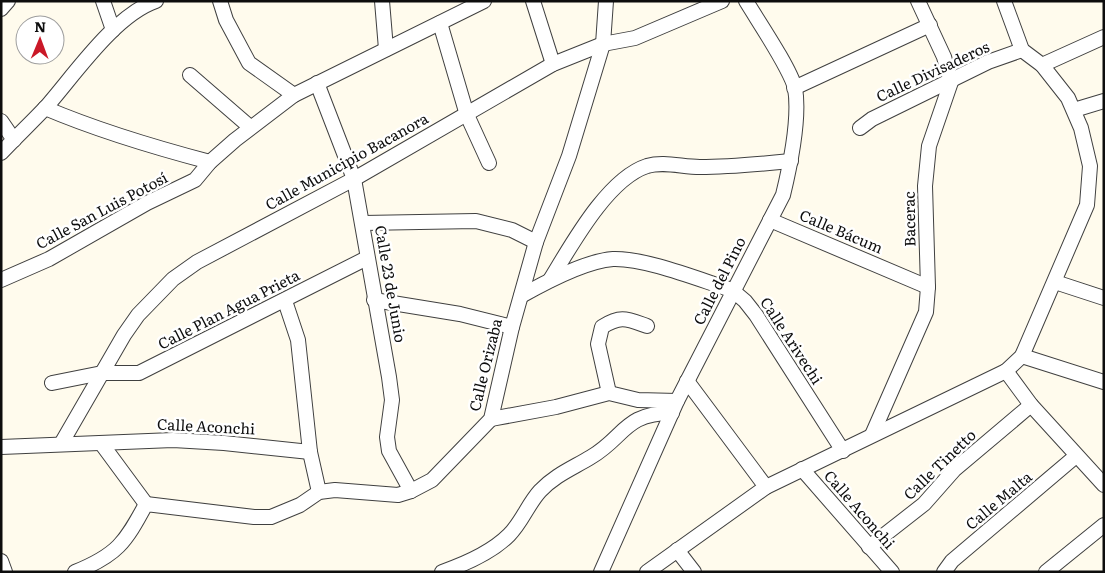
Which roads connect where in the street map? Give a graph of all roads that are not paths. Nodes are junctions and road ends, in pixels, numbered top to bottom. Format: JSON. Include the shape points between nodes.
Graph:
{"nodes":[{"id":1,"x":8,"y":1,"type":"edge"},
{"id":2,"x":103,"y":1,"type":"edge"},
{"id":3,"x":156,"y":1,"type":"edge"},
{"id":4,"x":220,"y":1,"type":"edge"},
{"id":5,"x":382,"y":1,"type":"edge"},
{"id":6,"x":484,"y":1,"type":"edge"},
{"id":7,"x":533,"y":1,"type":"edge"},
{"id":8,"x":606,"y":1,"type":"edge"},
{"id":9,"x":722,"y":1,"type":"edge"},
{"id":10,"x":746,"y":1,"type":"edge"},
{"id":11,"x":918,"y":1,"type":"edge"},
{"id":12,"x":1004,"y":1,"type":"edge"},
{"id":13,"x":1,"y":9,"type":"edge"},
{"id":14,"x":440,"y":23,"type":"junction"},
{"id":15,"x":930,"y":25,"type":"junction"},
{"id":16,"x":114,"y":30,"type":"junction"},
{"id":17,"x":1104,"y":37,"type":"edge"},
{"id":18,"x":603,"y":44,"type":"junction"},
{"id":19,"x":386,"y":48,"type":"junction"},
{"id":20,"x":1022,"y":50,"type":"junction"},
{"id":21,"x":553,"y":64,"type":"junction"},
{"id":22,"x":1042,"y":65,"type":"junction"},
{"id":23,"x":190,"y":76,"type":"dead end"},
{"id":24,"x":951,"y":82,"type":"junction"},
{"id":25,"x":317,"y":84,"type":"junction"},
{"id":26,"x":794,"y":88,"type":"junction"},
{"id":27,"x":294,"y":95,"type":"junction"},
{"id":28,"x":1104,"y":101,"type":"edge"},
{"id":29,"x":45,"y":108,"type":"junction"},
{"id":30,"x":1074,"y":110,"type":"junction"},
{"id":31,"x":466,"y":115,"type":"junction"},
{"id":32,"x":1,"y":121,"type":"edge"},
{"id":33,"x":250,"y":127,"type":"junction"},
{"id":34,"x":860,"y":128,"type":"dead end"},
{"id":35,"x":14,"y":140,"type":"junction"},
{"id":36,"x":1,"y":153,"type":"edge"},
{"id":37,"x":791,"y":161,"type":"junction"},
{"id":38,"x":210,"y":162,"type":"junction"},
{"id":39,"x":489,"y":163,"type":"dead end"},
{"id":40,"x":354,"y":179,"type":"junction"},
{"id":41,"x":770,"y":220,"type":"junction"},
{"id":42,"x":363,"y":223,"type":"junction"},
{"id":43,"x":536,"y":242,"type":"junction"},
{"id":44,"x":367,"y":258,"type":"junction"},
{"id":45,"x":1,"y":280,"type":"edge"},
{"id":46,"x":550,"y":280,"type":"junction"},
{"id":47,"x":1055,"y":282,"type":"junction"},
{"id":48,"x":928,"y":287,"type":"junction"},
{"id":49,"x":732,"y":290,"type":"junction"},
{"id":50,"x":521,"y":296,"type":"junction"},
{"id":51,"x":1104,"y":298,"type":"edge"},
{"id":52,"x":374,"y":300,"type":"junction"},
{"id":53,"x":285,"y":301,"type":"junction"},
{"id":54,"x":647,"y":326,"type":"dead end"},
{"id":55,"x":512,"y":327,"type":"junction"},
{"id":56,"x":1022,"y":356,"type":"junction"},
{"id":57,"x":1006,"y":371,"type":"junction"},
{"id":58,"x":102,"y":373,"type":"junction"},
{"id":59,"x":687,"y":381,"type":"junction"},
{"id":60,"x":1104,"y":382,"type":"edge"},
{"id":61,"x":52,"y":383,"type":"dead end"},
{"id":62,"x":609,"y":393,"type":"junction"},
{"id":63,"x":1031,"y":405,"type":"junction"},
{"id":64,"x":674,"y":407,"type":"junction"},
{"id":65,"x":491,"y":419,"type":"junction"},
{"id":66,"x":872,"y":434,"type":"junction"},
{"id":67,"x":101,"y":443,"type":"junction"},
{"id":68,"x":61,"y":444,"type":"junction"},
{"id":69,"x":1,"y":447,"type":"edge"},
{"id":70,"x":843,"y":451,"type":"junction"},
{"id":71,"x":310,"y":452,"type":"junction"},
{"id":72,"x":1076,"y":456,"type":"junction"},
{"id":73,"x":802,"y":470,"type":"junction"},
{"id":74,"x":1104,"y":485,"type":"edge"},
{"id":75,"x":766,"y":487,"type":"junction"},
{"id":76,"x":411,"y":491,"type":"junction"},
{"id":77,"x":319,"y":492,"type":"junction"},
{"id":78,"x":146,"y":504,"type":"junction"},
{"id":79,"x":1104,"y":525,"type":"edge"},
{"id":80,"x":870,"y":547,"type":"junction"},
{"id":81,"x":677,"y":550,"type":"junction"},
{"id":82,"x":1,"y":560,"type":"edge"},
{"id":83,"x":5,"y":572,"type":"edge"},
{"id":84,"x":76,"y":572,"type":"edge"},
{"id":85,"x":444,"y":572,"type":"edge"},
{"id":86,"x":601,"y":572,"type":"edge"},
{"id":87,"x":647,"y":572,"type":"edge"},
{"id":88,"x":694,"y":572,"type":"edge"},
{"id":89,"x":892,"y":572,"type":"edge"},
{"id":90,"x":944,"y":572,"type":"edge"},
{"id":91,"x":1046,"y":572,"type":"edge"}],
"edges":[{"from":1,"to":13,"type":"street"},
{"from":2,"to":16,"type":"street"},
{"from":3,"to":16,"type":"street","via":[[132,12]]},
{"from":4,"to":27,"type":"street","via":[[226,20],[250,63]]},
{"from":5,"to":19,"type":"street"},
{"from":6,"to":14,"type":"street","name":"Calle San Luis Potosí"},
{"from":7,"to":21,"type":"street"},
{"from":8,"to":18,"type":"street","name":"Calle Orizaba"},
{"from":9,"to":18,"type":"street","name":"Calle Municipio Bacanora","via":[[635,38]]},
{"from":10,"to":26,"type":"street","name":"Calle del Pino"},
{"from":11,"to":15,"type":"street"},
{"from":12,"to":20,"type":"street"},
{"from":14,"to":19,"type":"street","name":"Calle San Luis Potosí"},
{"from":14,"to":31,"type":"street"},
{"from":15,"to":24,"type":"street"},
{"from":15,"to":26,"type":"street"},
{"from":16,"to":29,"type":"street"},
{"from":17,"to":22,"type":"street"},
{"from":18,"to":21,"type":"street","name":"Calle Municipio Bacanora"},
{"from":18,"to":43,"type":"street","name":"Calle Orizaba","via":[[568,156]]},
{"from":19,"to":25,"type":"street","name":"Calle San Luis Potosí"},
{"from":20,"to":22,"type":"street"},
{"from":20,"to":24,"type":"street","name":"Calle Divisaderos","via":[[988,62]]},
{"from":21,"to":31,"type":"street","name":"Calle Municipio Bacanora"},
{"from":22,"to":30,"type":"street"},
{"from":23,"to":33,"type":"street"},
{"from":24,"to":34,"type":"street","name":"Calle Divisaderos","via":[[872,119]]},
{"from":24,"to":48,"type":"street","name":"Bacerac","via":[[930,146],[925,186]]},
{"from":25,"to":27,"type":"street","name":"Calle San Luis Potosí"},
{"from":25,"to":40,"type":"street","name":"Calle 23 de Junio"},
{"from":26,"to":37,"type":"street","name":"Calle del Pino","via":[[796,104]]},
{"from":27,"to":33,"type":"street","name":"Calle San Luis Potosí"},
{"from":28,"to":30,"type":"street"},
{"from":29,"to":35,"type":"street"},
{"from":29,"to":38,"type":"street","via":[[89,127]]},
{"from":30,"to":47,"type":"street","via":[[1090,166],[1090,187],[1087,205]]},
{"from":31,"to":39,"type":"street"},
{"from":31,"to":40,"type":"street","name":"Calle Municipio Bacanora"},
{"from":32,"to":35,"type":"street"},
{"from":33,"to":38,"type":"street","name":"Calle San Luis Potosí"},
{"from":35,"to":36,"type":"street"},
{"from":37,"to":41,"type":"street","name":"Calle del Pino","via":[[783,195]]},
{"from":37,"to":46,"type":"street","via":[[722,167],[661,164],[635,171],[605,198]]},
{"from":38,"to":45,"type":"street","name":"Calle San Luis Potosí","via":[[202,174],[187,185]]},
{"from":40,"to":42,"type":"street","name":"Calle 23 de Junio"},
{"from":40,"to":58,"type":"street","name":"Calle Municipio Bacanora","via":[[197,262],[173,279],[138,314]]},
{"from":41,"to":48,"type":"street","name":"Calle Bácum"},
{"from":41,"to":49,"type":"street","name":"Calle del Pino"},
{"from":42,"to":43,"type":"street","via":[[476,221],[512,230]]},
{"from":42,"to":44,"type":"street","name":"Calle 23 de Junio"},
{"from":43,"to":50,"type":"street","name":"Calle Orizaba"},
{"from":44,"to":52,"type":"street","name":"Calle 23 de Junio"},
{"from":44,"to":53,"type":"street","name":"Calle Plan Agua Prieta"},
{"from":46,"to":49,"type":"street","name":"Calle Arivechi","via":[[612,259],[633,261]]},
{"from":46,"to":50,"type":"street","name":"Calle Arivechi"},
{"from":47,"to":51,"type":"street"},
{"from":47,"to":56,"type":"street"},
{"from":48,"to":66,"type":"street","name":"Bacerac","via":[[926,312]]},
{"from":49,"to":59,"type":"street","name":"Calle del Pino"},
{"from":49,"to":70,"type":"street","name":"Calle Arivechi","via":[[756,315]]},
{"from":50,"to":55,"type":"street","name":"Calle Orizaba"},
{"from":52,"to":55,"type":"street","via":[[460,314]]},
{"from":52,"to":76,"type":"street","name":"Calle 23 de Junio","via":[[392,400],[387,436],[389,451]]},
{"from":53,"to":58,"type":"street","name":"Calle Plan Agua Prieta","via":[[138,373]]},
{"from":53,"to":71,"type":"street","via":[[298,340]]},
{"from":54,"to":62,"type":"street","via":[[624,318],[602,327],[598,344]]},
{"from":55,"to":65,"type":"street","name":"Calle Orizaba"},
{"from":56,"to":57,"type":"street"},
{"from":56,"to":60,"type":"street"},
{"from":57,"to":63,"type":"street"},
{"from":57,"to":66,"type":"street"},
{"from":58,"to":61,"type":"street","name":"Calle Plan Agua Prieta"},
{"from":58,"to":68,"type":"street","name":"Calle Municipio Bacanora"},
{"from":59,"to":64,"type":"street","name":"Calle del Pino"},
{"from":59,"to":75,"type":"street"},
{"from":62,"to":64,"type":"street"},
{"from":62,"to":65,"type":"street"},
{"from":63,"to":72,"type":"street"},
{"from":63,"to":80,"type":"street","name":"Calle Tinetto","via":[[954,470],[924,504]]},
{"from":64,"to":85,"type":"street","via":[[630,423],[593,457],[552,480],[539,492],[509,534],[488,551]]},
{"from":64,"to":86,"type":"street","name":"Calle del Pino"},
{"from":65,"to":76,"type":"street","name":"Calle Orizaba","via":[[432,480]]},
{"from":66,"to":70,"type":"street"},
{"from":67,"to":68,"type":"street"},
{"from":67,"to":71,"type":"street","name":"Calle Aconchi","via":[[141,440],[224,442]]},
{"from":67,"to":78,"type":"street"},
{"from":68,"to":69,"type":"street"},
{"from":70,"to":73,"type":"street"},
{"from":71,"to":77,"type":"street"},
{"from":72,"to":74,"type":"street"},
{"from":72,"to":90,"type":"street","name":"Calle Malta","via":[[952,561]]},
{"from":73,"to":75,"type":"street"},
{"from":73,"to":80,"type":"street","name":"Calle Aconchi"},
{"from":75,"to":81,"type":"street"},
{"from":76,"to":77,"type":"street","name":"Calle Orizaba","via":[[398,495],[335,490]]},
{"from":77,"to":78,"type":"street","name":"Calle Orizaba","via":[[271,517]]},
{"from":78,"to":84,"type":"street","via":[[126,538],[114,551],[105,559]]},
{"from":79,"to":91,"type":"street"},
{"from":80,"to":89,"type":"street","name":"Calle Aconchi"},
{"from":81,"to":87,"type":"street"},
{"from":81,"to":88,"type":"street"},
{"from":82,"to":83,"type":"street"}]}
